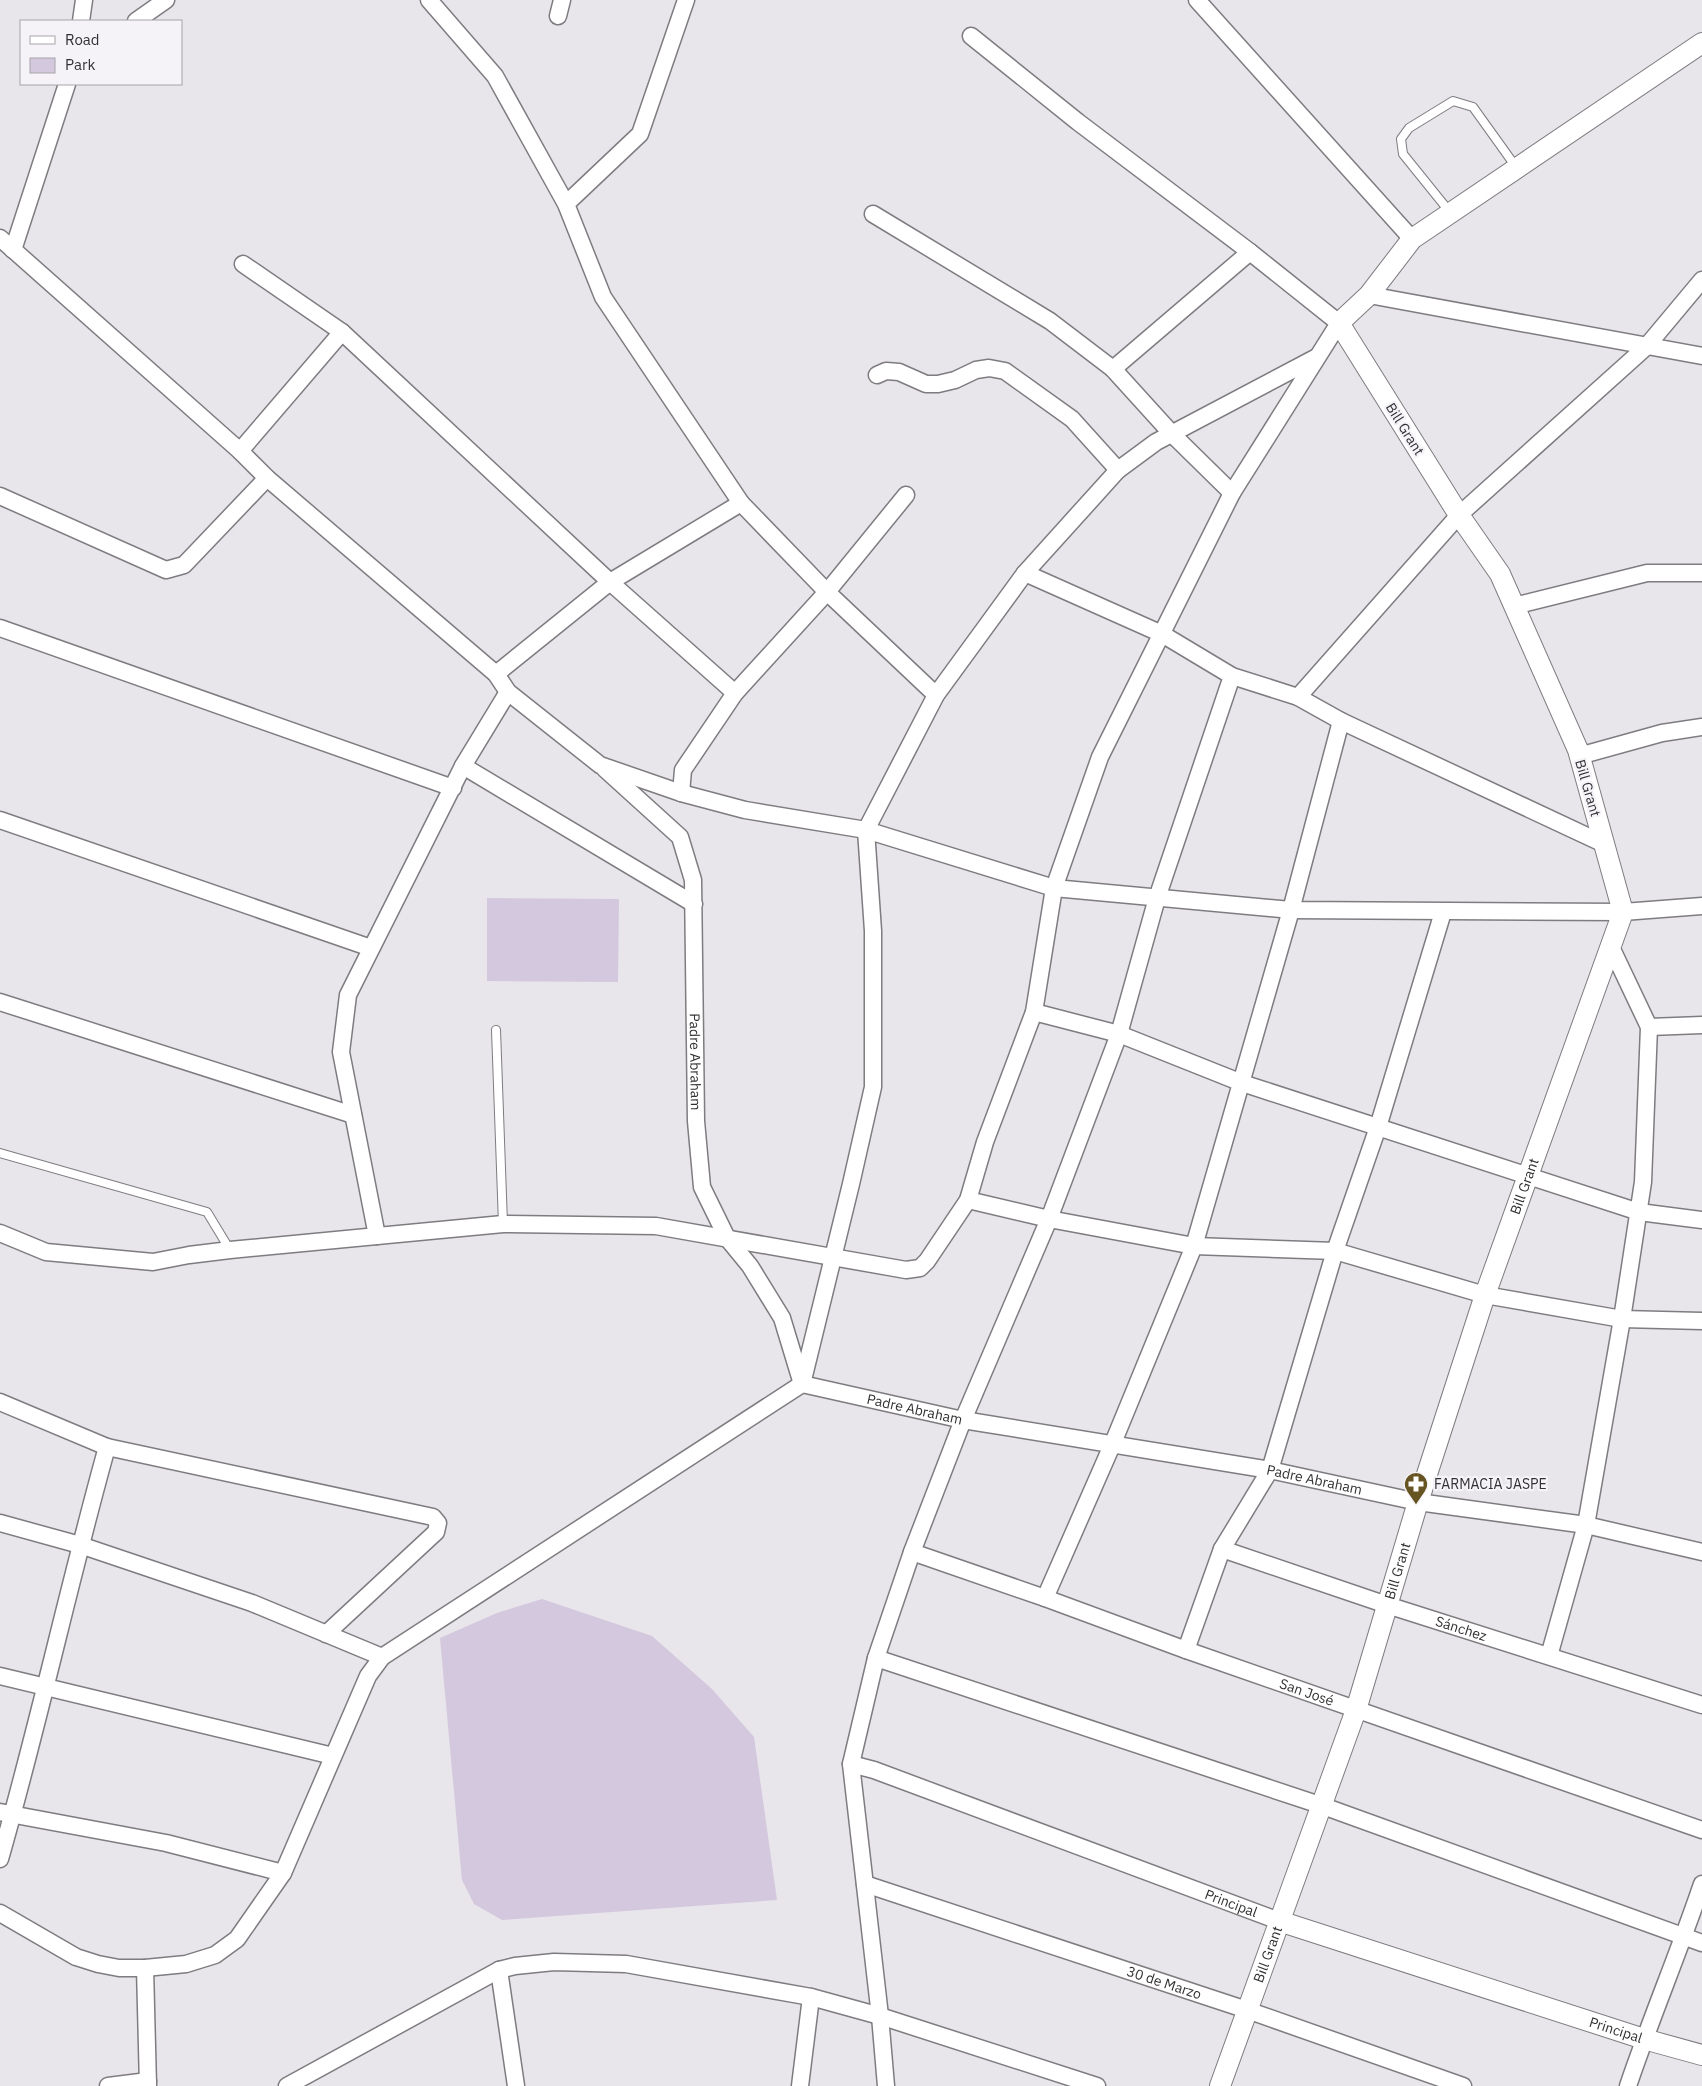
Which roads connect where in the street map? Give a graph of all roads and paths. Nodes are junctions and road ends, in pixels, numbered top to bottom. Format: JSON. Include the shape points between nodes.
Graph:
{"nodes":[{"id":1,"x":84,"y":0,"type":"edge"},
{"id":2,"x":166,"y":0,"type":"edge"},
{"id":3,"x":429,"y":0,"type":"edge"},
{"id":4,"x":686,"y":0,"type":"edge"},
{"id":5,"x":1207,"y":3,"type":"edge"},
{"id":6,"x":82,"y":20,"type":"edge"},
{"id":7,"x":137,"y":20,"type":"edge"},
{"id":8,"x":971,"y":36,"type":"dead end"},
{"id":9,"x":1702,"y":44,"type":"edge"},
{"id":10,"x":67,"y":85,"type":"edge"},
{"id":11,"x":1517,"y":168,"type":"junction"},
{"id":12,"x":566,"y":204,"type":"junction"},
{"id":13,"x":1451,"y":213,"type":"junction"},
{"id":14,"x":873,"y":214,"type":"dead end"},
{"id":15,"x":0,"y":238,"type":"edge"},
{"id":16,"x":1412,"y":239,"type":"junction"},
{"id":17,"x":14,"y":250,"type":"junction"},
{"id":18,"x":1250,"y":252,"type":"junction"},
{"id":19,"x":244,"y":264,"type":"dead end"},
{"id":20,"x":1702,"y":280,"type":"edge"},
{"id":21,"x":1369,"y":295,"type":"junction"},
{"id":22,"x":1339,"y":323,"type":"junction"},
{"id":23,"x":342,"y":332,"type":"junction"},
{"id":24,"x":1646,"y":347,"type":"junction"},
{"id":25,"x":1702,"y":356,"type":"edge"},
{"id":26,"x":1318,"y":357,"type":"junction"},
{"id":27,"x":1113,"y":369,"type":"junction"},
{"id":28,"x":877,"y":375,"type":"dead end"},
{"id":29,"x":1172,"y":434,"type":"junction"},
{"id":30,"x":240,"y":451,"type":"junction"},
{"id":31,"x":1118,"y":470,"type":"junction"},
{"id":32,"x":268,"y":478,"type":"junction"},
{"id":33,"x":1232,"y":493,"type":"junction"},
{"id":34,"x":906,"y":495,"type":"dead end"},
{"id":35,"x":0,"y":496,"type":"edge"},
{"id":36,"x":741,"y":503,"type":"junction"},
{"id":37,"x":1459,"y":515,"type":"junction"},
{"id":38,"x":1025,"y":573,"type":"junction"},
{"id":39,"x":1702,"y":573,"type":"edge"},
{"id":40,"x":610,"y":582,"type":"junction"},
{"id":41,"x":827,"y":592,"type":"junction"},
{"id":42,"x":1514,"y":606,"type":"junction"},
{"id":43,"x":0,"y":628,"type":"edge"},
{"id":44,"x":1162,"y":634,"type":"junction"},
{"id":45,"x":496,"y":674,"type":"junction"},
{"id":46,"x":1232,"y":676,"type":"junction"},
{"id":47,"x":508,"y":692,"type":"junction"},
{"id":48,"x":735,"y":694,"type":"junction"},
{"id":49,"x":936,"y":695,"type":"junction"},
{"id":50,"x":1298,"y":697,"type":"junction"},
{"id":51,"x":1341,"y":721,"type":"junction"},
{"id":52,"x":1702,"y":727,"type":"edge"},
{"id":53,"x":1579,"y":756,"type":"junction"},
{"id":54,"x":600,"y":765,"type":"junction"},
{"id":55,"x":463,"y":766,"type":"junction"},
{"id":56,"x":453,"y":788,"type":"junction"},
{"id":57,"x":681,"y":793,"type":"junction"},
{"id":58,"x":0,"y":820,"type":"edge"},
{"id":59,"x":866,"y":830,"type":"junction"},
{"id":60,"x":1604,"y":844,"type":"junction"},
{"id":61,"x":1054,"y":888,"type":"junction"},
{"id":62,"x":1157,"y":898,"type":"junction"},
{"id":63,"x":694,"y":904,"type":"junction"},
{"id":64,"x":1702,"y":906,"type":"edge"},
{"id":65,"x":1291,"y":910,"type":"junction"},
{"id":66,"x":1444,"y":912,"type":"junction"},
{"id":67,"x":1623,"y":912,"type":"junction"},
{"id":68,"x":1610,"y":947,"type":"junction"},
{"id":69,"x":371,"y":948,"type":"junction"},
{"id":70,"x":0,"y":1002,"type":"edge"},
{"id":71,"x":1034,"y":1012,"type":"junction"},
{"id":72,"x":1702,"y":1025,"type":"edge"},
{"id":73,"x":1649,"y":1027,"type":"junction"},
{"id":74,"x":496,"y":1030,"type":"dead end"},
{"id":75,"x":1119,"y":1034,"type":"junction"},
{"id":76,"x":1242,"y":1083,"type":"junction"},
{"id":77,"x":353,"y":1115,"type":"junction"},
{"id":78,"x":1378,"y":1127,"type":"junction"},
{"id":79,"x":0,"y":1153,"type":"edge"},
{"id":80,"x":1528,"y":1177,"type":"junction"},
{"id":81,"x":968,"y":1200,"type":"junction"},
{"id":82,"x":1638,"y":1212,"type":"junction"},
{"id":83,"x":1049,"y":1219,"type":"junction"},
{"id":84,"x":1702,"y":1220,"type":"edge"},
{"id":85,"x":503,"y":1224,"type":"junction"},
{"id":86,"x":0,"y":1233,"type":"edge"},
{"id":87,"x":376,"y":1236,"type":"junction"},
{"id":88,"x":727,"y":1238,"type":"junction"},
{"id":89,"x":1194,"y":1246,"type":"junction"},
{"id":90,"x":230,"y":1250,"type":"junction"},
{"id":91,"x":1335,"y":1251,"type":"junction"},
{"id":92,"x":834,"y":1256,"type":"junction"},
{"id":93,"x":1485,"y":1295,"type":"junction"},
{"id":94,"x":1622,"y":1319,"type":"junction"},
{"id":95,"x":1702,"y":1321,"type":"edge"},
{"id":96,"x":802,"y":1384,"type":"junction"},
{"id":97,"x":0,"y":1402,"type":"edge"},
{"id":98,"x":963,"y":1420,"type":"junction"},
{"id":99,"x":1113,"y":1443,"type":"junction"},
{"id":100,"x":107,"y":1446,"type":"junction"},
{"id":101,"x":1270,"y":1470,"type":"junction"},
{"id":102,"x":1418,"y":1502,"type":"junction"},
{"id":103,"x":0,"y":1523,"type":"edge"},
{"id":104,"x":1586,"y":1525,"type":"junction"},
{"id":105,"x":80,"y":1544,"type":"junction"},
{"id":106,"x":1222,"y":1549,"type":"junction"},
{"id":107,"x":912,"y":1552,"type":"junction"},
{"id":108,"x":1702,"y":1552,"type":"edge"},
{"id":109,"x":1045,"y":1598,"type":"junction"},
{"id":110,"x":1387,"y":1605,"type":"junction"},
{"id":111,"x":326,"y":1634,"type":"junction"},
{"id":112,"x":1186,"y":1650,"type":"junction"},
{"id":113,"x":1549,"y":1656,"type":"junction"},
{"id":114,"x":382,"y":1657,"type":"junction"},
{"id":115,"x":876,"y":1658,"type":"junction"},
{"id":116,"x":0,"y":1676,"type":"edge"},
{"id":117,"x":44,"y":1688,"type":"junction"},
{"id":118,"x":1702,"y":1705,"type":"edge"},
{"id":119,"x":1356,"y":1710,"type":"junction"},
{"id":120,"x":333,"y":1756,"type":"junction"},
{"id":121,"x":851,"y":1764,"type":"junction"},
{"id":122,"x":1322,"y":1806,"type":"junction"},
{"id":123,"x":7,"y":1813,"type":"edge"},
{"id":124,"x":1702,"y":1830,"type":"edge"},
{"id":125,"x":0,"y":1860,"type":"edge"},
{"id":126,"x":283,"y":1872,"type":"junction"},
{"id":127,"x":865,"y":1884,"type":"junction"},
{"id":128,"x":1702,"y":1884,"type":"edge"},
{"id":129,"x":0,"y":1913,"type":"edge"},
{"id":130,"x":1279,"y":1920,"type":"junction"},
{"id":131,"x":1684,"y":1937,"type":"junction"},
{"id":132,"x":1702,"y":1942,"type":"edge"},
{"id":133,"x":145,"y":1968,"type":"junction"},
{"id":134,"x":500,"y":1970,"type":"junction"},
{"id":135,"x":811,"y":1997,"type":"junction"},
{"id":136,"x":1247,"y":2010,"type":"junction"},
{"id":137,"x":880,"y":2016,"type":"junction"},
{"id":138,"x":1644,"y":2039,"type":"junction"},
{"id":139,"x":1702,"y":2055,"type":"edge"},
{"id":140,"x":148,"y":2083,"type":"edge"},
{"id":141,"x":108,"y":2086,"type":"edge"},
{"id":142,"x":287,"y":2086,"type":"edge"},
{"id":143,"x":516,"y":2086,"type":"edge"},
{"id":144,"x":800,"y":2086,"type":"edge"},
{"id":145,"x":886,"y":2086,"type":"edge"},
{"id":146,"x":1097,"y":2086,"type":"edge"},
{"id":147,"x":1220,"y":2086,"type":"edge"},
{"id":148,"x":1463,"y":2086,"type":"edge"},
{"id":149,"x":1628,"y":2086,"type":"edge"}],
"edges":[{"from":1,"to":6,"type":"street"},
{"from":2,"to":7,"type":"street"},
{"from":3,"to":12,"type":"street","via":[[495,76]]},
{"from":4,"to":12,"type":"street","via":[[640,134]]},
{"from":5,"to":16,"type":"street"},
{"from":8,"to":18,"type":"street"},
{"from":9,"to":11,"type":"street"},
{"from":10,"to":17,"type":"street"},
{"from":11,"to":13,"type":"street"},
{"from":11,"to":13,"type":"lane","via":[[1473,107],[1453,101],[1409,128],[1401,139],[1403,154]]},
{"from":12,"to":36,"type":"street","via":[[603,298]]},
{"from":13,"to":16,"type":"street"},
{"from":14,"to":27,"type":"street","via":[[1050,321]]},
{"from":15,"to":17,"type":"street","name":"Padre Abraham"},
{"from":16,"to":21,"type":"street"},
{"from":17,"to":30,"type":"street","name":"Padre Abraham"},
{"from":18,"to":22,"type":"street"},
{"from":18,"to":27,"type":"street"},
{"from":19,"to":23,"type":"street"},
{"from":20,"to":24,"type":"street"},
{"from":21,"to":22,"type":"street"},
{"from":21,"to":24,"type":"street"},
{"from":22,"to":26,"type":"street"},
{"from":22,"to":37,"type":"street","name":"Bill Grant"},
{"from":23,"to":30,"type":"street"},
{"from":23,"to":40,"type":"street"},
{"from":24,"to":25,"type":"street"},
{"from":24,"to":37,"type":"street"},
{"from":26,"to":29,"type":"street"},
{"from":26,"to":33,"type":"street"},
{"from":27,"to":29,"type":"street"},
{"from":28,"to":31,"type":"street","via":[[886,371],[900,372],[926,384],[938,384],[976,370],[1005,371],[1072,419]]},
{"from":29,"to":31,"type":"street"},
{"from":29,"to":33,"type":"street"},
{"from":30,"to":32,"type":"street","name":"Padre Abraham"},
{"from":31,"to":38,"type":"street"},
{"from":32,"to":35,"type":"street","via":[[184,565],[166,570]]},
{"from":32,"to":45,"type":"street","name":"Padre Abraham"},
{"from":33,"to":44,"type":"street"},
{"from":34,"to":41,"type":"street"},
{"from":36,"to":40,"type":"street"},
{"from":36,"to":41,"type":"street"},
{"from":37,"to":42,"type":"street","name":"Bill Grant","via":[[1500,574]]},
{"from":37,"to":50,"type":"street"},
{"from":38,"to":44,"type":"street"},
{"from":38,"to":49,"type":"street"},
{"from":39,"to":42,"type":"street","via":[[1647,573]]},
{"from":40,"to":45,"type":"street"},
{"from":40,"to":48,"type":"street"},
{"from":41,"to":48,"type":"street"},
{"from":41,"to":49,"type":"street"},
{"from":42,"to":53,"type":"street","name":"Bill Grant"},
{"from":43,"to":56,"type":"street"},
{"from":44,"to":46,"type":"street"},
{"from":44,"to":61,"type":"street","via":[[1100,757]]},
{"from":45,"to":47,"type":"street","name":"Padre Abraham"},
{"from":46,"to":50,"type":"street"},
{"from":46,"to":62,"type":"street"},
{"from":47,"to":54,"type":"street","name":"Padre Abraham"},
{"from":47,"to":55,"type":"street"},
{"from":48,"to":57,"type":"street","via":[[683,770]]},
{"from":49,"to":59,"type":"street"},
{"from":50,"to":51,"type":"street"},
{"from":51,"to":60,"type":"street"},
{"from":51,"to":65,"type":"street"},
{"from":52,"to":53,"type":"street","via":[[1662,733]]},
{"from":53,"to":60,"type":"street","name":"Bill Grant"},
{"from":54,"to":57,"type":"street"},
{"from":54,"to":63,"type":"street","name":"Padre Abraham","via":[[680,837],[693,880]]},
{"from":55,"to":56,"type":"street"},
{"from":55,"to":63,"type":"street"},
{"from":56,"to":69,"type":"street"},
{"from":57,"to":59,"type":"street","via":[[745,810]]},
{"from":58,"to":69,"type":"street"},
{"from":59,"to":61,"type":"street"},
{"from":59,"to":92,"type":"street","via":[[873,931],[873,1087]]},
{"from":60,"to":67,"type":"street","name":"Bill Grant"},
{"from":61,"to":62,"type":"street"},
{"from":61,"to":71,"type":"street"},
{"from":62,"to":65,"type":"street"},
{"from":62,"to":75,"type":"street"},
{"from":63,"to":88,"type":"street","name":"Padre Abraham","via":[[696,1121],[702,1187]]},
{"from":64,"to":67,"type":"street"},
{"from":65,"to":66,"type":"street"},
{"from":65,"to":76,"type":"street"},
{"from":66,"to":67,"type":"street"},
{"from":66,"to":78,"type":"street"},
{"from":67,"to":68,"type":"street","name":"Bill Grant"},
{"from":68,"to":73,"type":"street"},
{"from":68,"to":80,"type":"street","name":"Bill Grant"},
{"from":69,"to":77,"type":"street","via":[[348,994],[341,1052]]},
{"from":70,"to":77,"type":"street"},
{"from":71,"to":75,"type":"street"},
{"from":71,"to":81,"type":"street"},
{"from":72,"to":73,"type":"street"},
{"from":73,"to":82,"type":"street","via":[[1643,1182]]},
{"from":74,"to":85,"type":"lane"},
{"from":75,"to":76,"type":"street"},
{"from":75,"to":83,"type":"street"},
{"from":76,"to":78,"type":"street"},
{"from":76,"to":89,"type":"street"},
{"from":77,"to":87,"type":"street"},
{"from":78,"to":80,"type":"street"},
{"from":78,"to":91,"type":"street"},
{"from":79,"to":90,"type":"lane","via":[[207,1212]]},
{"from":80,"to":82,"type":"street"},
{"from":80,"to":93,"type":"street","name":"Bill Grant"},
{"from":81,"to":83,"type":"street"},
{"from":81,"to":92,"type":"street","via":[[928,1262],[920,1268],[906,1270]]},
{"from":82,"to":84,"type":"street"},
{"from":82,"to":94,"type":"street"},
{"from":83,"to":89,"type":"street"},
{"from":83,"to":98,"type":"street"},
{"from":85,"to":87,"type":"street"},
{"from":85,"to":88,"type":"street","via":[[656,1226]]},
{"from":86,"to":90,"type":"street","via":[[46,1252],[154,1262]]},
{"from":87,"to":90,"type":"street"},
{"from":88,"to":92,"type":"street"},
{"from":88,"to":96,"type":"street","name":"Padre Abraham","via":[[750,1266],[782,1318]]},
{"from":89,"to":91,"type":"street"},
{"from":89,"to":99,"type":"street"},
{"from":91,"to":93,"type":"street"},
{"from":91,"to":101,"type":"street"},
{"from":92,"to":96,"type":"street"},
{"from":93,"to":94,"type":"street"},
{"from":93,"to":102,"type":"street","name":"Bill Grant"},
{"from":94,"to":95,"type":"street"},
{"from":94,"to":104,"type":"street"},
{"from":96,"to":98,"type":"street","name":"Padre Abraham"},
{"from":96,"to":114,"type":"street"},
{"from":97,"to":100,"type":"street"},
{"from":98,"to":99,"type":"street","name":"Padre Abraham"},
{"from":98,"to":107,"type":"street"},
{"from":99,"to":101,"type":"street","name":"Padre Abraham"},
{"from":99,"to":109,"type":"street"},
{"from":100,"to":105,"type":"street"},
{"from":100,"to":111,"type":"street","via":[[433,1517],[438,1523],[436,1532]]},
{"from":101,"to":102,"type":"street","name":"Padre Abraham"},
{"from":101,"to":106,"type":"street"},
{"from":102,"to":104,"type":"street","name":"Padre Abraham"},
{"from":102,"to":110,"type":"street","name":"Bill Grant"},
{"from":103,"to":105,"type":"street"},
{"from":104,"to":108,"type":"street","name":"Padre Abraham"},
{"from":104,"to":113,"type":"street"},
{"from":105,"to":111,"type":"street","via":[[252,1603]]},
{"from":105,"to":117,"type":"street"},
{"from":106,"to":110,"type":"street","name":"Sánchez"},
{"from":106,"to":112,"type":"street"},
{"from":107,"to":109,"type":"street","name":"San José"},
{"from":107,"to":115,"type":"street"},
{"from":109,"to":112,"type":"street","name":"San José"},
{"from":110,"to":113,"type":"street","name":"Sánchez"},
{"from":110,"to":119,"type":"street","name":"Bill Grant"},
{"from":111,"to":114,"type":"street"},
{"from":112,"to":119,"type":"street","name":"San José"},
{"from":113,"to":118,"type":"street","name":"Sánchez"},
{"from":114,"to":120,"type":"street","via":[[368,1676]]},
{"from":115,"to":121,"type":"street"},
{"from":115,"to":122,"type":"street"},
{"from":116,"to":117,"type":"street"},
{"from":117,"to":120,"type":"street"},
{"from":117,"to":123,"type":"street"},
{"from":119,"to":122,"type":"street","name":"Bill Grant"},
{"from":119,"to":124,"type":"street","name":"San José"},
{"from":120,"to":126,"type":"street"},
{"from":121,"to":127,"type":"street"},
{"from":121,"to":130,"type":"street","name":"Principal"},
{"from":122,"to":130,"type":"street","name":"Bill Grant"},
{"from":122,"to":131,"type":"street"},
{"from":123,"to":125,"type":"street"},
{"from":123,"to":126,"type":"street","via":[[166,1842]]},
{"from":126,"to":133,"type":"street","via":[[236,1938],[215,1955],[186,1964]]},
{"from":127,"to":136,"type":"street","name":"30 de Marzo"},
{"from":127,"to":137,"type":"street"},
{"from":128,"to":131,"type":"street"},
{"from":129,"to":133,"type":"street","via":[[76,1958],[119,1968]]},
{"from":130,"to":136,"type":"street","name":"Bill Grant"},
{"from":130,"to":138,"type":"street","name":"Principal"},
{"from":131,"to":132,"type":"street"},
{"from":131,"to":138,"type":"street"},
{"from":133,"to":140,"type":"street"},
{"from":134,"to":135,"type":"street","via":[[554,1962],[626,1964]]},
{"from":134,"to":142,"type":"street"},
{"from":134,"to":143,"type":"street"},
{"from":135,"to":137,"type":"street"},
{"from":135,"to":144,"type":"street"},
{"from":136,"to":147,"type":"street","name":"Bill Grant"},
{"from":136,"to":148,"type":"street","name":"30 de Marzo"},
{"from":137,"to":145,"type":"street"},
{"from":137,"to":146,"type":"street"},
{"from":138,"to":139,"type":"street","name":"Principal"},
{"from":138,"to":149,"type":"street"},
{"from":140,"to":141,"type":"street"}]}
